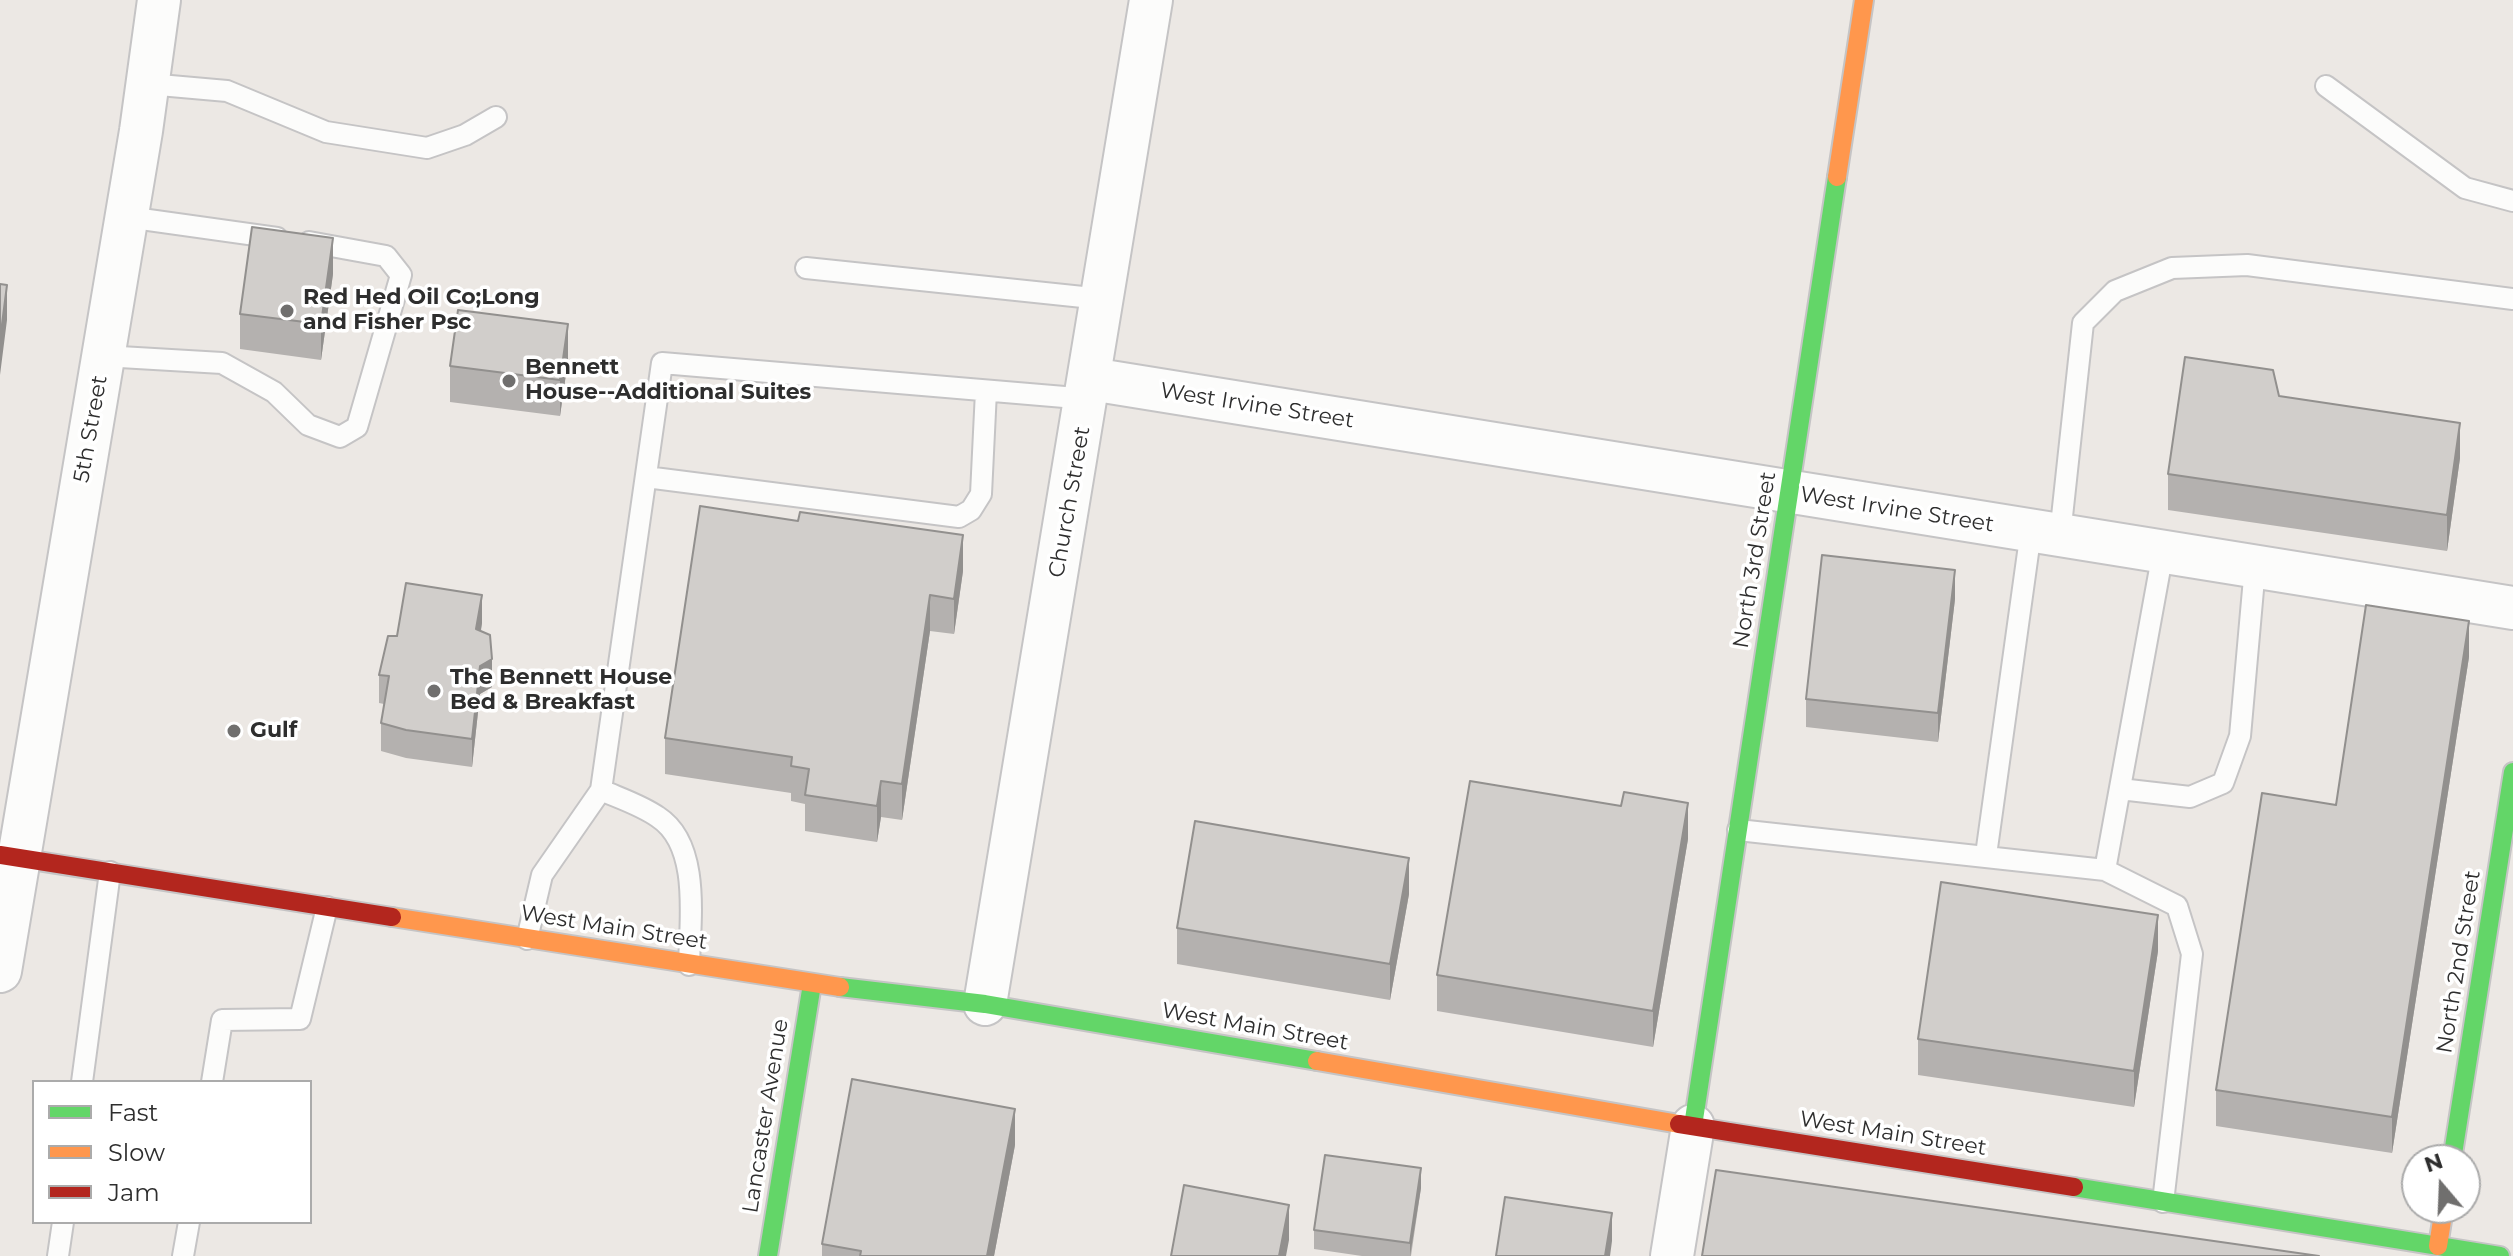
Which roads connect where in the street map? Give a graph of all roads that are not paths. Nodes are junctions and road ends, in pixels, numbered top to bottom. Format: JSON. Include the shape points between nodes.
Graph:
{"nodes":[{"id":1,"x":159,"y":0,"type":"edge"},
{"id":2,"x":1151,"y":0,"type":"edge"},
{"id":3,"x":1864,"y":0,"type":"edge"},
{"id":4,"x":148,"y":84,"type":"junction"},
{"id":5,"x":2326,"y":86,"type":"dead end"},
{"id":6,"x":496,"y":117,"type":"dead end"},
{"id":7,"x":2513,"y":201,"type":"edge"},
{"id":8,"x":127,"y":217,"type":"junction"},
{"id":9,"x":806,"y":268,"type":"dead end"},
{"id":10,"x":1102,"y":299,"type":"junction"},
{"id":11,"x":2513,"y":299,"type":"edge"},
{"id":12,"x":103,"y":356,"type":"junction"},
{"id":13,"x":1089,"y":389,"type":"junction"},
{"id":14,"x":986,"y":391,"type":"junction"},
{"id":15,"x":646,"y":477,"type":"junction"},
{"id":16,"x":1790,"y":493,"type":"junction"},
{"id":17,"x":2046,"y":533,"type":"junction"},
{"id":18,"x":2163,"y":552,"type":"junction"},
{"id":19,"x":2255,"y":567,"type":"junction"},
{"id":20,"x":2513,"y":608,"type":"edge"},
{"id":21,"x":2513,"y":772,"type":"edge"},
{"id":22,"x":2120,"y":789,"type":"junction"},
{"id":23,"x":601,"y":790,"type":"junction"},
{"id":24,"x":1738,"y":830,"type":"junction"},
{"id":25,"x":1986,"y":855,"type":"junction"},
{"id":26,"x":9,"y":856,"type":"edge"},
{"id":27,"x":2105,"y":870,"type":"junction"},
{"id":28,"x":110,"y":872,"type":"junction"},
{"id":29,"x":327,"y":907,"type":"junction"},
{"id":30,"x":527,"y":939,"type":"junction"},
{"id":31,"x":689,"y":965,"type":"junction"},
{"id":32,"x":0,"y":971,"type":"edge"},
{"id":33,"x":812,"y":984,"type":"junction"},
{"id":34,"x":985,"y":1004,"type":"junction"},
{"id":35,"x":82,"y":1080,"type":"edge"},
{"id":36,"x":212,"y":1080,"type":"edge"},
{"id":37,"x":1693,"y":1126,"type":"junction"},
{"id":38,"x":2455,"y":1144,"type":"edge"},
{"id":39,"x":2163,"y":1202,"type":"junction"},
{"id":40,"x":63,"y":1224,"type":"edge"},
{"id":41,"x":189,"y":1224,"type":"edge"},
{"id":42,"x":2439,"y":1237,"type":"edge"},
{"id":43,"x":58,"y":1256,"type":"edge"},
{"id":44,"x":183,"y":1256,"type":"edge"},
{"id":45,"x":768,"y":1256,"type":"edge"},
{"id":46,"x":1672,"y":1256,"type":"edge"},
{"id":47,"x":2500,"y":1256,"type":"edge"}],
"edges":[{"from":1,"to":4,"type":"street","name":"5th Street"},
{"from":2,"to":10,"type":"street","name":"Church Street"},
{"from":3,"to":16,"type":"main road","name":"North 3rd Street"},
{"from":4,"to":6,"type":"lane","via":[[227,91],[326,132],[427,148]]},
{"from":4,"to":8,"type":"street","name":"5th Street"},
{"from":5,"to":7,"type":"lane","via":[[2465,188]]},
{"from":8,"to":12,"type":"street","name":"5th Street"},
{"from":8,"to":12,"type":"lane","via":[[386,256],[401,275],[357,427],[340,437],[308,425],[274,392],[222,363]]},
{"from":9,"to":10,"type":"lane"},
{"from":10,"to":13,"type":"street","name":"Church Street"},
{"from":11,"to":17,"type":"lane","via":[[2247,265],[2172,268],[2115,291],[2083,323]]},
{"from":12,"to":26,"type":"street","name":"5th Street"},
{"from":13,"to":14,"type":"lane"},
{"from":13,"to":16,"type":"street","name":"West Irvine Street"},
{"from":13,"to":34,"type":"street","name":"Church Street"},
{"from":14,"to":15,"type":"lane","via":[[662,363]]},
{"from":14,"to":15,"type":"lane","via":[[981,494],[959,517]]},
{"from":15,"to":23,"type":"lane"},
{"from":16,"to":17,"type":"street","name":"West Irvine Street"},
{"from":16,"to":24,"type":"main road","name":"North 3rd Street"},
{"from":17,"to":18,"type":"street","name":"West Irvine Street"},
{"from":17,"to":25,"type":"lane"},
{"from":18,"to":19,"type":"street","name":"West Irvine Street"},
{"from":18,"to":22,"type":"lane"},
{"from":19,"to":20,"type":"street","name":"West Irvine Street"},
{"from":19,"to":22,"type":"lane","via":[[2240,736],[2223,783],[2190,797]]},
{"from":21,"to":38,"type":"main road","name":"North 2nd Street"},
{"from":22,"to":27,"type":"lane"},
{"from":23,"to":30,"type":"lane","via":[[542,875]]},
{"from":23,"to":31,"type":"lane","via":[[660,818],[679,844],[691,877]]},
{"from":24,"to":25,"type":"lane"},
{"from":24,"to":37,"type":"main road","name":"North 3rd Street"},
{"from":25,"to":27,"type":"lane"},
{"from":26,"to":28,"type":"main road","name":"West Main Street"},
{"from":26,"to":32,"type":"street","name":"5th Street"},
{"from":27,"to":39,"type":"lane","via":[[2177,906],[2192,954]]},
{"from":28,"to":29,"type":"main road","name":"West Main Street"},
{"from":28,"to":35,"type":"lane"},
{"from":29,"to":30,"type":"main road","name":"West Main Street"},
{"from":29,"to":36,"type":"lane","via":[[300,1019],[222,1020]]},
{"from":30,"to":31,"type":"main road","name":"West Main Street"},
{"from":31,"to":33,"type":"main road","name":"West Main Street"},
{"from":33,"to":34,"type":"main road","name":"West Main Street"},
{"from":33,"to":45,"type":"main road","name":"Lancaster Avenue"},
{"from":34,"to":37,"type":"main road","name":"West Main Street"},
{"from":37,"to":39,"type":"main road","name":"West Main Street"},
{"from":37,"to":46,"type":"street"},
{"from":39,"to":42,"type":"main road","name":"West Main Street"},
{"from":40,"to":43,"type":"lane"},
{"from":41,"to":44,"type":"lane"},
{"from":42,"to":47,"type":"main road","name":"West Main Street"}]}
